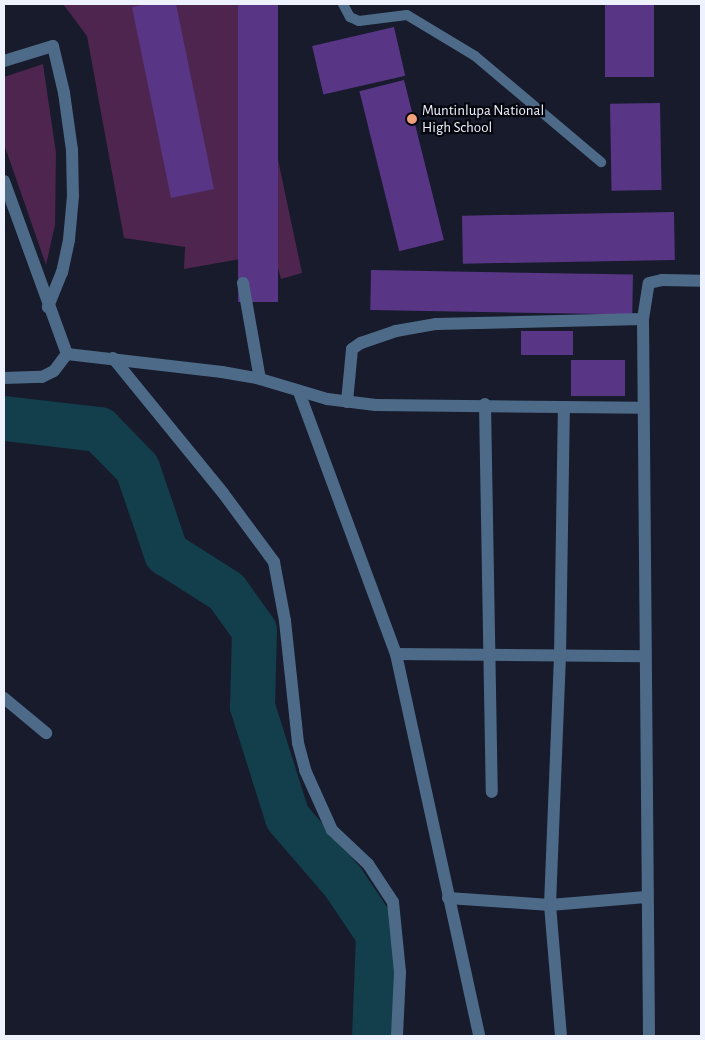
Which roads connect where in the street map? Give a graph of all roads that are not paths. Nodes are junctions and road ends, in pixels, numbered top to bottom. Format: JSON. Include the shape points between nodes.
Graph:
{"nodes":[{"id":1,"x":343,"y":4,"type":"edge"},
{"id":2,"x":4,"y":61,"type":"edge"},
{"id":3,"x":601,"y":162,"type":"dead end"},
{"id":4,"x":4,"y":181,"type":"edge"},
{"id":5,"x":701,"y":281,"type":"edge"},
{"id":6,"x":243,"y":283,"type":"dead end"},
{"id":7,"x":48,"y":307,"type":"junction"},
{"id":8,"x":644,"y":319,"type":"junction"},
{"id":9,"x":67,"y":354,"type":"junction"},
{"id":10,"x":113,"y":358,"type":"junction"},
{"id":11,"x":4,"y":378,"type":"edge"},
{"id":12,"x":260,"y":379,"type":"junction"},
{"id":13,"x":299,"y":392,"type":"junction"},
{"id":14,"x":347,"y":402,"type":"junction"},
{"id":15,"x":485,"y":404,"type":"junction"},
{"id":16,"x":564,"y":407,"type":"junction"},
{"id":17,"x":642,"y":408,"type":"junction"},
{"id":18,"x":396,"y":654,"type":"junction"},
{"id":19,"x":491,"y":654,"type":"junction"},
{"id":20,"x":560,"y":656,"type":"junction"},
{"id":21,"x":644,"y":656,"type":"junction"},
{"id":22,"x":4,"y":698,"type":"edge"},
{"id":23,"x":46,"y":733,"type":"dead end"},
{"id":24,"x":492,"y":792,"type":"dead end"},
{"id":25,"x":646,"y":897,"type":"junction"},
{"id":26,"x":448,"y":898,"type":"junction"},
{"id":27,"x":550,"y":905,"type":"junction"},
{"id":28,"x":398,"y":1036,"type":"edge"},
{"id":29,"x":479,"y":1036,"type":"edge"},
{"id":30,"x":561,"y":1036,"type":"edge"},
{"id":31,"x":649,"y":1036,"type":"edge"}],
"edges":[{"from":1,"to":3,"type":"lane","via":[[350,17],[359,21],[407,15],[474,56]]},
{"from":2,"to":7,"type":"street","via":[[53,46],[64,93],[72,150],[73,196],[67,248]]},
{"from":4,"to":7,"type":"street"},
{"from":5,"to":8,"type":"street","via":[[649,283]]},
{"from":6,"to":12,"type":"street"},
{"from":7,"to":9,"type":"street"},
{"from":8,"to":14,"type":"street","via":[[436,324],[396,331],[360,343],[352,349]]},
{"from":8,"to":17,"type":"street"},
{"from":9,"to":10,"type":"street"},
{"from":9,"to":11,"type":"street","via":[[54,371],[42,377]]},
{"from":10,"to":12,"type":"street"},
{"from":10,"to":28,"type":"street","via":[[223,493],[274,562],[285,621],[298,743],[305,770],[332,830],[368,864],[393,902],[400,972]]},
{"from":12,"to":13,"type":"street"},
{"from":13,"to":14,"type":"street"},
{"from":13,"to":18,"type":"street"},
{"from":14,"to":15,"type":"street"},
{"from":15,"to":16,"type":"street"},
{"from":15,"to":19,"type":"street"},
{"from":16,"to":17,"type":"street"},
{"from":16,"to":20,"type":"street"},
{"from":17,"to":21,"type":"street"},
{"from":18,"to":19,"type":"street"},
{"from":18,"to":26,"type":"street"},
{"from":19,"to":20,"type":"street"},
{"from":19,"to":24,"type":"street"},
{"from":20,"to":21,"type":"street"},
{"from":20,"to":27,"type":"street"},
{"from":21,"to":25,"type":"street"},
{"from":22,"to":23,"type":"street"},
{"from":25,"to":27,"type":"street"},
{"from":25,"to":31,"type":"street"},
{"from":26,"to":27,"type":"street"},
{"from":26,"to":29,"type":"street"},
{"from":27,"to":30,"type":"street"}]}
